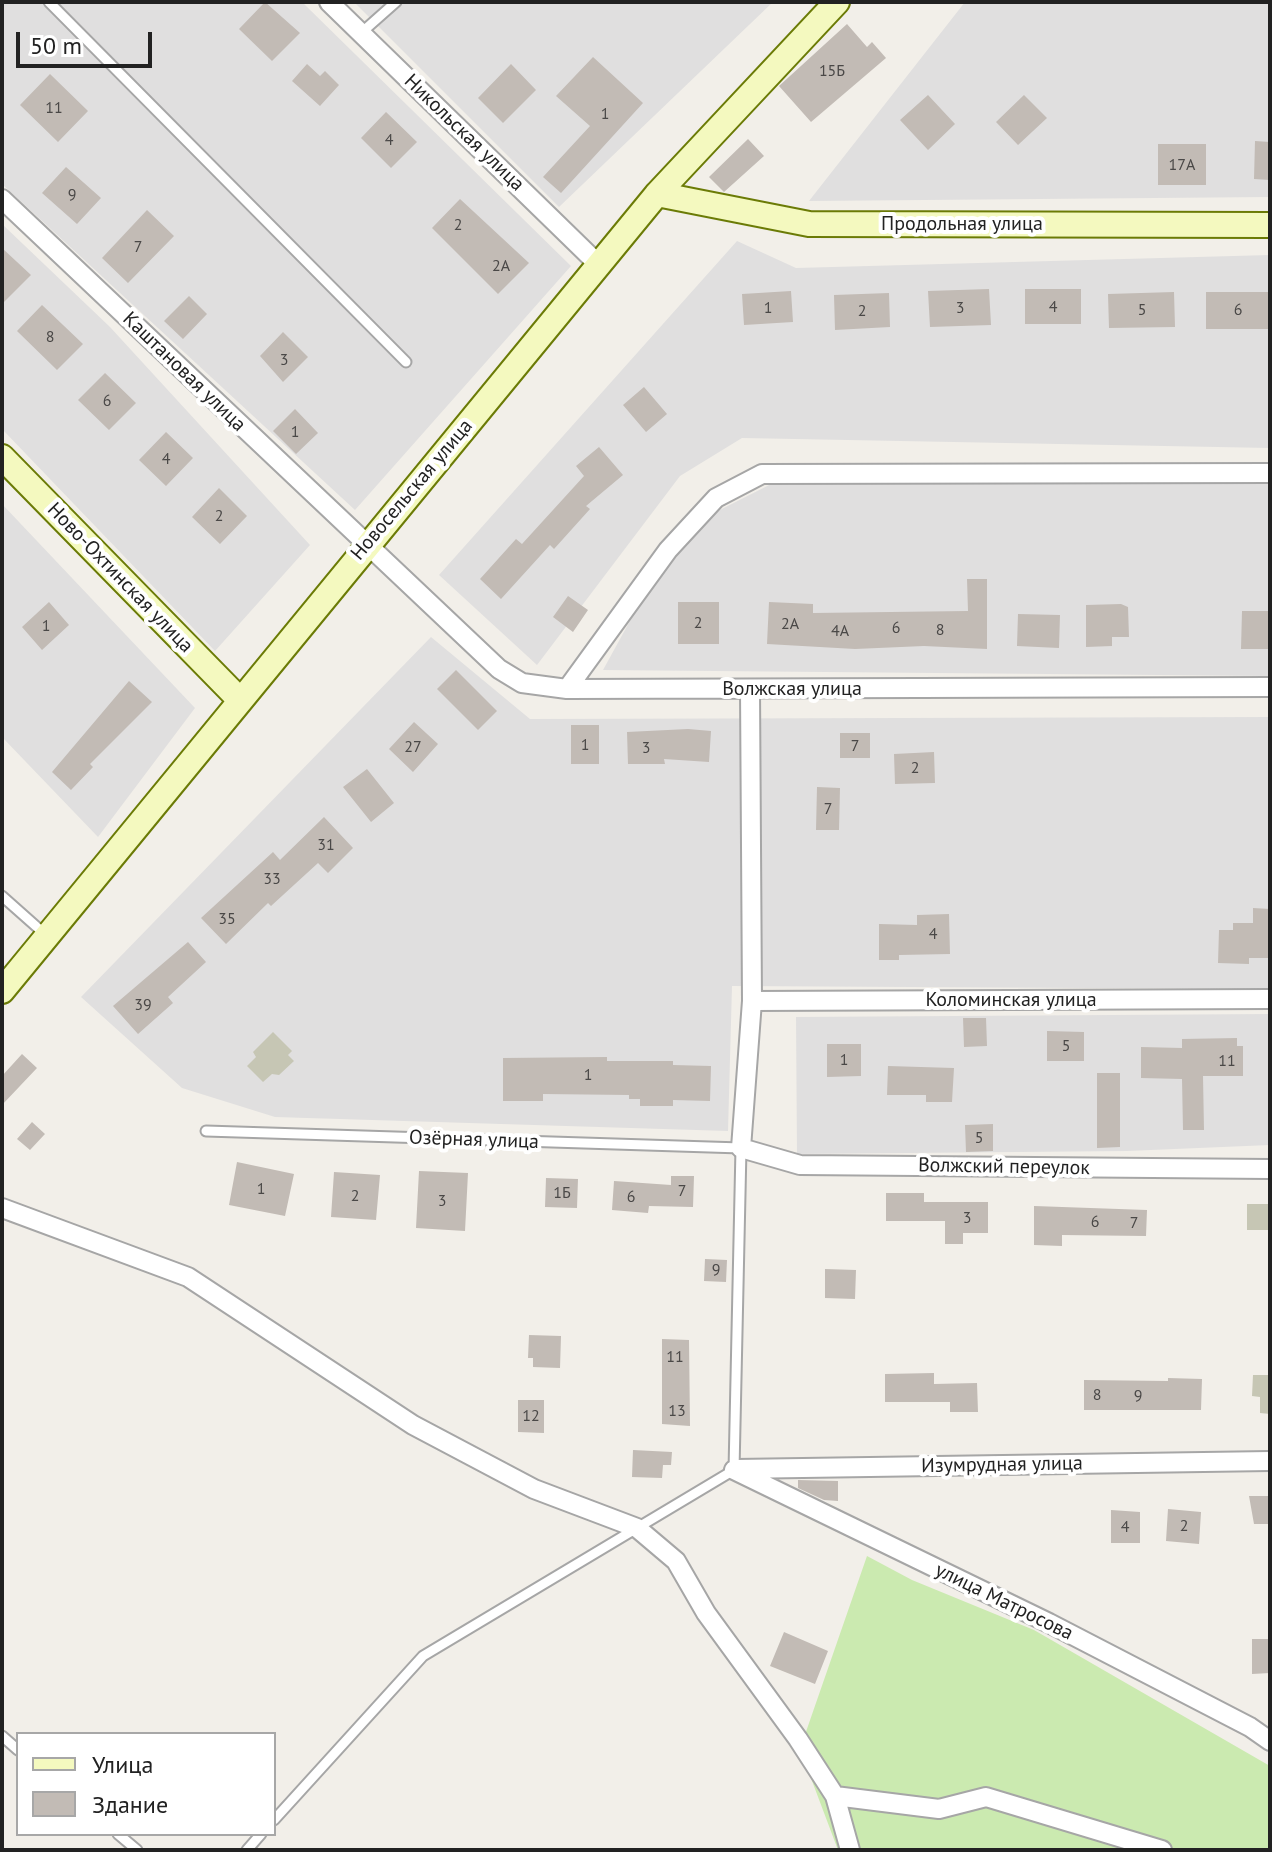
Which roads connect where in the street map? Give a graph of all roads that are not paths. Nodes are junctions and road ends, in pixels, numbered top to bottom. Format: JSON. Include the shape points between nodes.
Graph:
{"nodes":[{"id":1,"x":49,"y":2,"type":"edge"},
{"id":2,"x":329,"y":2,"type":"edge"},
{"id":3,"x":396,"y":2,"type":"edge"},
{"id":4,"x":837,"y":2,"type":"edge"},
{"id":5,"x":361,"y":33,"type":"junction"},
{"id":6,"x":657,"y":194,"type":"junction"},
{"id":7,"x":2,"y":199,"type":"edge"},
{"id":8,"x":1270,"y":225,"type":"edge"},
{"id":9,"x":598,"y":264,"type":"junction"},
{"id":10,"x":406,"y":362,"type":"dead end"},
{"id":11,"x":2,"y":457,"type":"edge"},
{"id":12,"x":1270,"y":473,"type":"edge"},
{"id":13,"x":366,"y":545,"type":"junction"},
{"id":14,"x":1270,"y":687,"type":"edge"},
{"id":15,"x":567,"y":689,"type":"junction"},
{"id":16,"x":750,"y":690,"type":"junction"},
{"id":17,"x":239,"y":699,"type":"junction"},
{"id":18,"x":2,"y":896,"type":"edge"},
{"id":19,"x":47,"y":936,"type":"junction"},
{"id":20,"x":2,"y":991,"type":"edge"},
{"id":21,"x":1270,"y":999,"type":"edge"},
{"id":22,"x":752,"y":1001,"type":"junction"},
{"id":23,"x":206,"y":1131,"type":"dead end"},
{"id":24,"x":741,"y":1148,"type":"junction"},
{"id":25,"x":1270,"y":1169,"type":"edge"},
{"id":26,"x":2,"y":1208,"type":"edge"},
{"id":27,"x":1270,"y":1461,"type":"edge"},
{"id":28,"x":734,"y":1470,"type":"junction"},
{"id":29,"x":637,"y":1528,"type":"junction"},
{"id":30,"x":1270,"y":1741,"type":"edge"},
{"id":31,"x":835,"y":1796,"type":"junction"},
{"id":32,"x":276,"y":1818,"type":"edge"},
{"id":33,"x":120,"y":1836,"type":"edge"},
{"id":34,"x":137,"y":1850,"type":"edge"},
{"id":35,"x":850,"y":1850,"type":"edge"},
{"id":36,"x":1162,"y":1850,"type":"edge"}],
"edges":[{"from":1,"to":10,"type":"lane"},
{"from":2,"to":5,"type":"street","name":"Никольская улица"},
{"from":3,"to":5,"type":"lane"},
{"from":4,"to":6,"type":"street","name":"Новосельская улица"},
{"from":5,"to":9,"type":"street","name":"Никольская улица"},
{"from":6,"to":8,"type":"street","name":"Продольная улица","via":[[809,224]]},
{"from":6,"to":9,"type":"street","name":"Новосельская улица"},
{"from":7,"to":13,"type":"street","name":"Каштановая улица"},
{"from":9,"to":13,"type":"street","name":"Новосельская улица"},
{"from":11,"to":17,"type":"street","name":"Ново-Охтинская улица"},
{"from":12,"to":15,"type":"street","via":[[762,474],[716,498],[668,550]]},
{"from":13,"to":15,"type":"street","name":"Волжская улица","via":[[499,669],[522,683]]},
{"from":13,"to":17,"type":"street","name":"Новосельская улица"},
{"from":14,"to":16,"type":"street","name":"Волжская улица"},
{"from":15,"to":16,"type":"street","name":"Волжская улица"},
{"from":16,"to":22,"type":"street"},
{"from":17,"to":19,"type":"street","name":"Новосельская улица"},
{"from":18,"to":19,"type":"lane"},
{"from":19,"to":20,"type":"street","name":"Новосельская улица"},
{"from":21,"to":22,"type":"street","name":"Коломинская улица"},
{"from":22,"to":24,"type":"street"},
{"from":23,"to":24,"type":"lane","name":"Озёрная улица"},
{"from":24,"to":25,"type":"street","name":"Волжский переулок","via":[[800,1165]]},
{"from":24,"to":28,"type":"lane"},
{"from":26,"to":29,"type":"street","via":[[188,1277],[413,1425],[534,1489]]},
{"from":27,"to":28,"type":"street","name":"Изумрудная улица"},
{"from":28,"to":29,"type":"lane"},
{"from":28,"to":30,"type":"street","name":"улица Матросова","via":[[1049,1623]]},
{"from":29,"to":31,"type":"street","via":[[676,1561],[706,1613]]},
{"from":29,"to":32,"type":"lane","via":[[423,1656]]},
{"from":31,"to":35,"type":"street"},
{"from":31,"to":36,"type":"street","via":[[939,1809],[986,1797]]},
{"from":33,"to":34,"type":"lane"}]}
